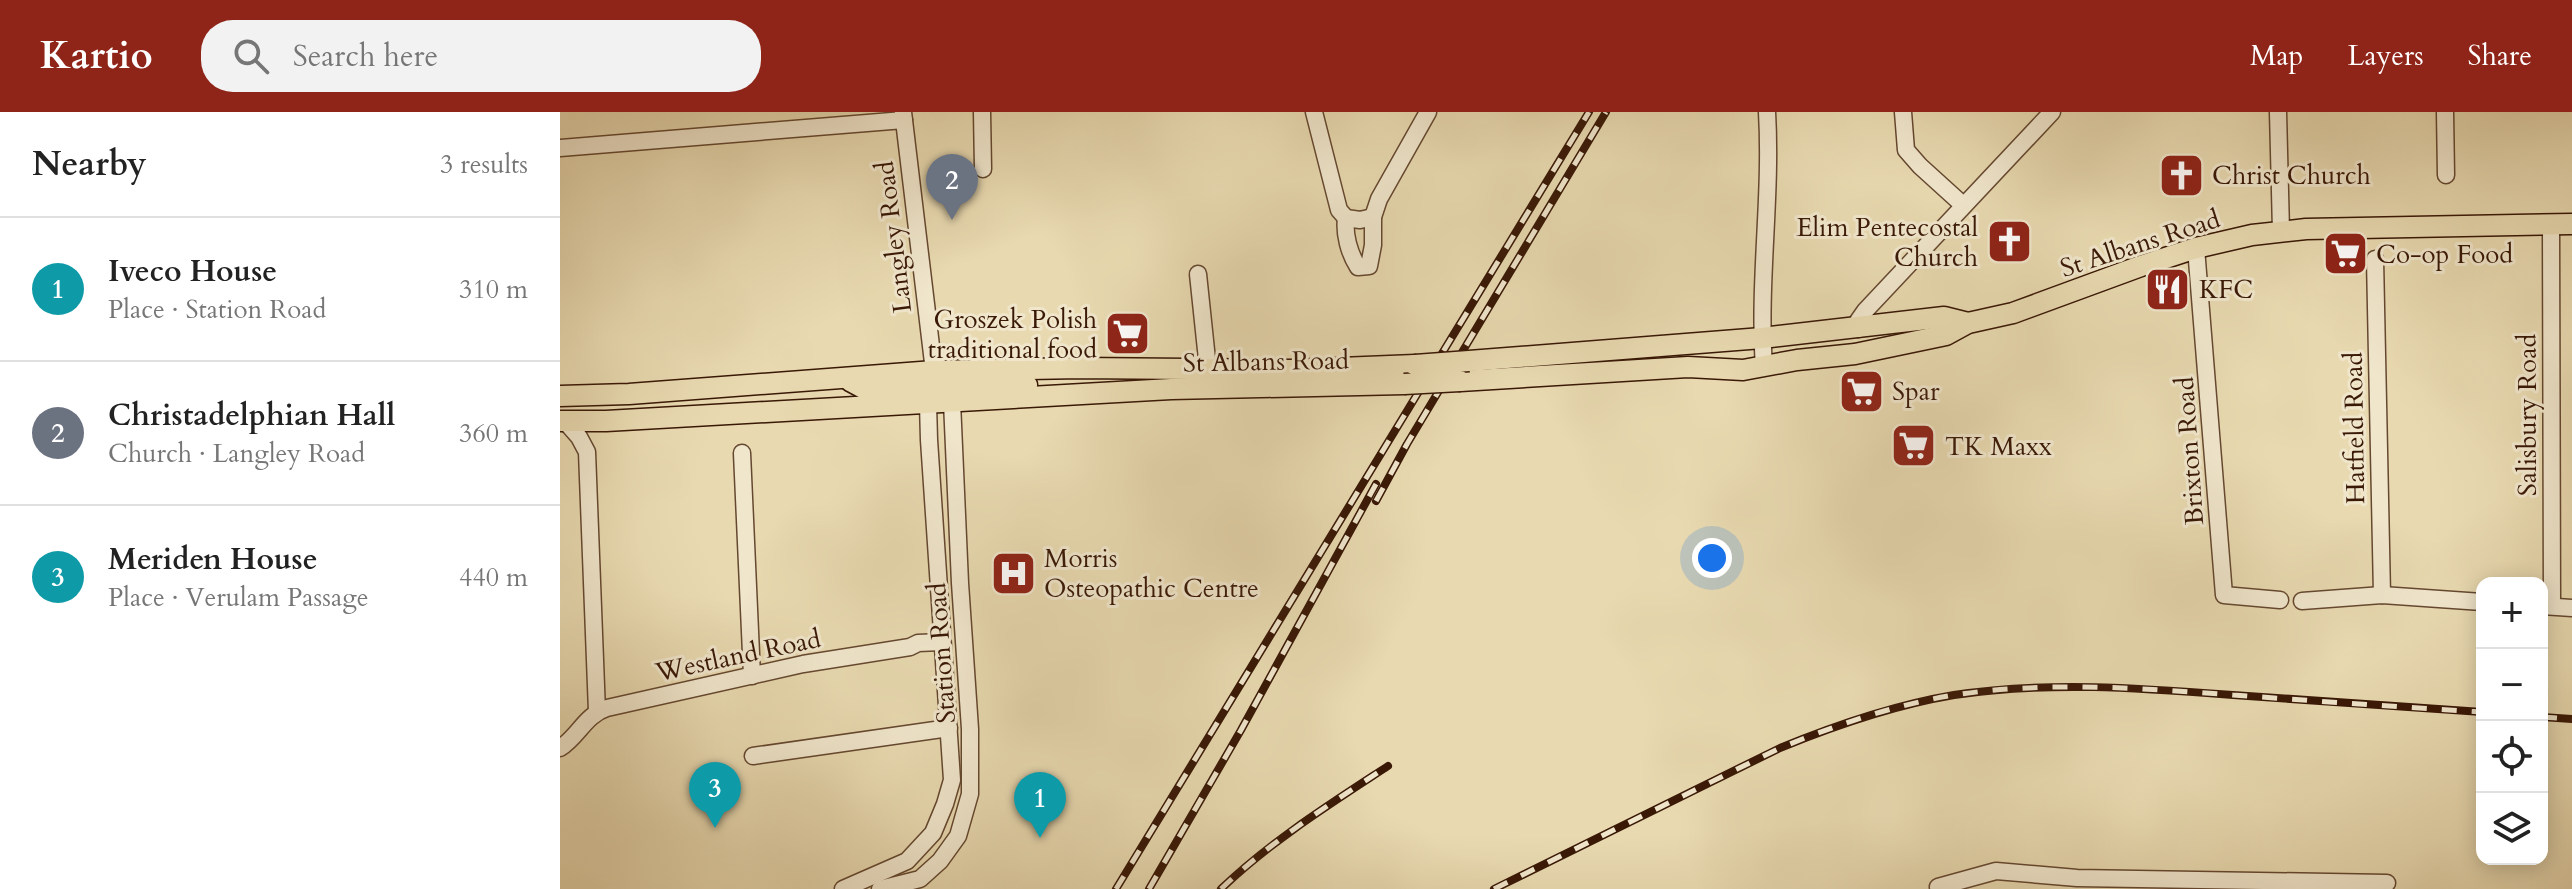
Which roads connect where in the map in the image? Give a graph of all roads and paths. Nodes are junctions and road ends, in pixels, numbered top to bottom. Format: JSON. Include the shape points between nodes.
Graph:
{"nodes":[{"id":1,"x":982,"y":112,"type":"edge"},
{"id":2,"x":1314,"y":112,"type":"edge"},
{"id":3,"x":1428,"y":112,"type":"edge"},
{"id":4,"x":1767,"y":112,"type":"edge"},
{"id":5,"x":1903,"y":112,"type":"edge"},
{"id":6,"x":2052,"y":112,"type":"edge"},
{"id":7,"x":2278,"y":112,"type":"edge"},
{"id":8,"x":2445,"y":112,"type":"edge"},
{"id":9,"x":903,"y":116,"type":"edge"},
{"id":10,"x":560,"y":148,"type":"edge"},
{"id":11,"x":983,"y":169,"type":"dead end"},
{"id":12,"x":2446,"y":175,"type":"dead end"},
{"id":13,"x":1963,"y":205,"type":"junction"},
{"id":14,"x":1373,"y":217,"type":"junction"},
{"id":15,"x":1346,"y":218,"type":"junction"},
{"id":16,"x":2562,"y":224,"type":"edge"},
{"id":17,"x":2281,"y":231,"type":"junction"},
{"id":18,"x":2196,"y":248,"type":"junction"},
{"id":19,"x":2375,"y":259,"type":"dead end"},
{"id":20,"x":1198,"y":274,"type":"dead end"},
{"id":21,"x":1968,"y":323,"type":"junction"},
{"id":22,"x":1858,"y":329,"type":"junction"},
{"id":23,"x":1762,"y":338,"type":"junction"},
{"id":24,"x":1878,"y":350,"type":"junction"},
{"id":25,"x":1764,"y":367,"type":"junction"},
{"id":26,"x":1208,"y":369,"type":"junction"},
{"id":27,"x":938,"y":390,"type":"junction"},
{"id":28,"x":560,"y":396,"type":"edge"},
{"id":29,"x":562,"y":421,"type":"edge"},
{"id":30,"x":606,"y":421,"type":"junction"},
{"id":31,"x":587,"y":452,"type":"junction"},
{"id":32,"x":742,"y":453,"type":"dead end"},
{"id":33,"x":2548,"y":581,"type":"edge"},
{"id":34,"x":2382,"y":595,"type":"junction"},
{"id":35,"x":2280,"y":600,"type":"dead end"},
{"id":36,"x":2302,"y":601,"type":"dead end"},
{"id":37,"x":2476,"y":602,"type":"edge"},
{"id":38,"x":2548,"y":606,"type":"edge"},
{"id":39,"x":2572,"y":608,"type":"edge"},
{"id":40,"x":941,"y":642,"type":"junction"},
{"id":41,"x":752,"y":676,"type":"junction"},
{"id":42,"x":597,"y":712,"type":"junction"},
{"id":43,"x":949,"y":728,"type":"junction"},
{"id":44,"x":560,"y":748,"type":"edge"},
{"id":45,"x":753,"y":756,"type":"dead end"},
{"id":46,"x":907,"y":861,"type":"junction"},
{"id":47,"x":2387,"y":883,"type":"dead end"},
{"id":48,"x":2076,"y":884,"type":"edge"},
{"id":49,"x":1938,"y":887,"type":"dead end"},
{"id":50,"x":889,"y":888,"type":"edge"},
{"id":51,"x":843,"y":889,"type":"edge"}],
"edges":[{"from":1,"to":11,"type":"street"},
{"from":2,"to":15,"type":"street","via":[[1339,210]]},
{"from":3,"to":14,"type":"street"},
{"from":4,"to":23,"type":"street"},
{"from":5,"to":13,"type":"street","via":[[1906,150]]},
{"from":6,"to":13,"type":"street"},
{"from":7,"to":17,"type":"street"},
{"from":8,"to":12,"type":"street"},
{"from":9,"to":10,"type":"street"},
{"from":9,"to":27,"type":"street","name":"Langley Road"},
{"from":13,"to":22,"type":"street","via":[[1865,311]]},
{"from":14,"to":15,"type":"street"},
{"from":14,"to":15,"type":"street","via":[[1369,266],[1363,268],[1353,260]]},
{"from":16,"to":17,"type":"main road","name":"St Albans Road"},
{"from":16,"to":33,"type":"street","name":"Salisbury Road"},
{"from":17,"to":18,"type":"main road","name":"St Albans Road"},
{"from":18,"to":21,"type":"main road","name":"St Albans Road","via":[[2013,313]]},
{"from":18,"to":35,"type":"street","name":"Brixton Road","via":[[2224,595]]},
{"from":19,"to":34,"type":"street","name":"Hatfield Road"},
{"from":20,"to":26,"type":"street"},
{"from":21,"to":22,"type":"main road","name":"St Albans Road","via":[[1944,317]]},
{"from":21,"to":24,"type":"main road","name":"St Albans Road","via":[[1946,335]]},
{"from":22,"to":23,"type":"main road","name":"St Albans Road"},
{"from":22,"to":24,"type":"main road"},
{"from":23,"to":25,"type":"street"},
{"from":23,"to":26,"type":"main road","name":"St Albans Road","bridge":true,"via":[[1415,365]]},
{"from":24,"to":25,"type":"main road","name":"St Albans Road"},
{"from":25,"to":27,"type":"main road","name":"St Albans Road","bridge":true,"via":[[1058,395]]},
{"from":26,"to":27,"type":"main road","name":"St Albans Road","via":[[1080,368]]},
{"from":27,"to":28,"type":"main road","via":[[865,389],[847,379]]},
{"from":27,"to":30,"type":"main road","name":"St Albans Road"},
{"from":27,"to":40,"type":"street","name":"Station Road"},
{"from":27,"to":50,"type":"street","name":"Station Road","via":[[960,583],[970,794],[958,836],[940,861],[920,879]]},
{"from":29,"to":30,"type":"main road","name":"St Albans Road"},
{"from":29,"to":31,"type":"street"},
{"from":30,"to":31,"type":"street"},
{"from":31,"to":42,"type":"street"},
{"from":32,"to":41,"type":"street"},
{"from":34,"to":36,"type":"street"},
{"from":34,"to":37,"type":"street"},
{"from":38,"to":39,"type":"street"},
{"from":40,"to":41,"type":"street","name":"Westland Road"},
{"from":40,"to":43,"type":"street","name":"Station Road"},
{"from":41,"to":42,"type":"street","name":"Westland Road"},
{"from":42,"to":44,"type":"street"},
{"from":43,"to":45,"type":"street"},
{"from":43,"to":46,"type":"street","name":"Station Road","via":[[952,780],[945,804],[933,833]]},
{"from":46,"to":50,"type":"street"},
{"from":46,"to":51,"type":"street","name":"Station Road"},
{"from":47,"to":48,"type":"street"},
{"from":48,"to":49,"type":"street","via":[[1996,871]]}]}
